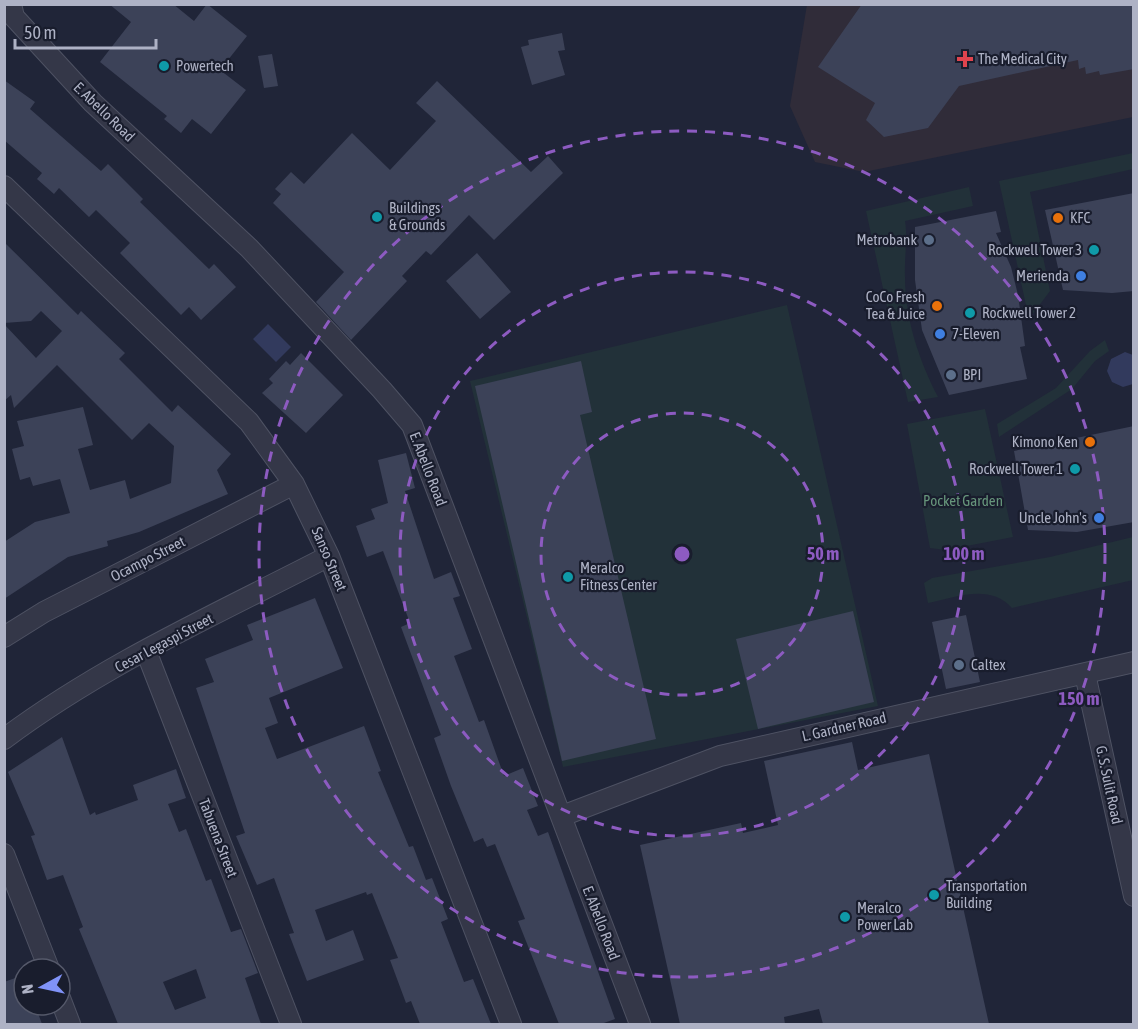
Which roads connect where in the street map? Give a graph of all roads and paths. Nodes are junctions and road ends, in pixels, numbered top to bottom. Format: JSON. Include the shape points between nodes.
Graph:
{"nodes":[{"id":1,"x":11,"y":4,"type":"edge"},
{"id":2,"x":4,"y":186,"type":"edge"},
{"id":3,"x":294,"y":484,"type":"junction"},
{"id":4,"x":329,"y":556,"type":"junction"},
{"id":5,"x":4,"y":637,"type":"edge"},
{"id":6,"x":146,"y":651,"type":"junction"},
{"id":7,"x":1134,"y":662,"type":"edge"},
{"id":8,"x":1085,"y":674,"type":"junction"},
{"id":9,"x":4,"y":739,"type":"edge"},
{"id":10,"x":562,"y":816,"type":"junction"},
{"id":11,"x":4,"y":854,"type":"edge"},
{"id":12,"x":1134,"y":896,"type":"edge"},
{"id":13,"x":44,"y":957,"type":"edge"},
{"id":14,"x":291,"y":1024,"type":"edge"},
{"id":15,"x":511,"y":1024,"type":"edge"},
{"id":16,"x":640,"y":1024,"type":"edge"}],
"edges":[{"from":1,"to":10,"type":"street","name":"E. Abello Road","via":[[14,16],[93,103],[249,248],[408,420]]},
{"from":2,"to":3,"type":"street","name":"Sanso Street","via":[[249,422]]},
{"from":3,"to":4,"type":"street","name":"Sanso Street"},
{"from":3,"to":5,"type":"street","name":"Ocampo Street","via":[[44,612]]},
{"from":4,"to":6,"type":"street","name":"Cesar Legaspi Street"},
{"from":4,"to":15,"type":"street","name":"Sanso Street"},
{"from":6,"to":9,"type":"street","name":"Cesar Legaspi Street","via":[[51,704]]},
{"from":6,"to":14,"type":"street","name":"Tabuena Street"},
{"from":7,"to":8,"type":"street","name":"L. Gardner Road"},
{"from":8,"to":10,"type":"street","name":"L. Gardner Road","via":[[720,756]]},
{"from":8,"to":12,"type":"street","name":"G. S. Sulit Road"},
{"from":10,"to":16,"type":"street","name":"E. Abello Road"},
{"from":11,"to":13,"type":"street"}]}
